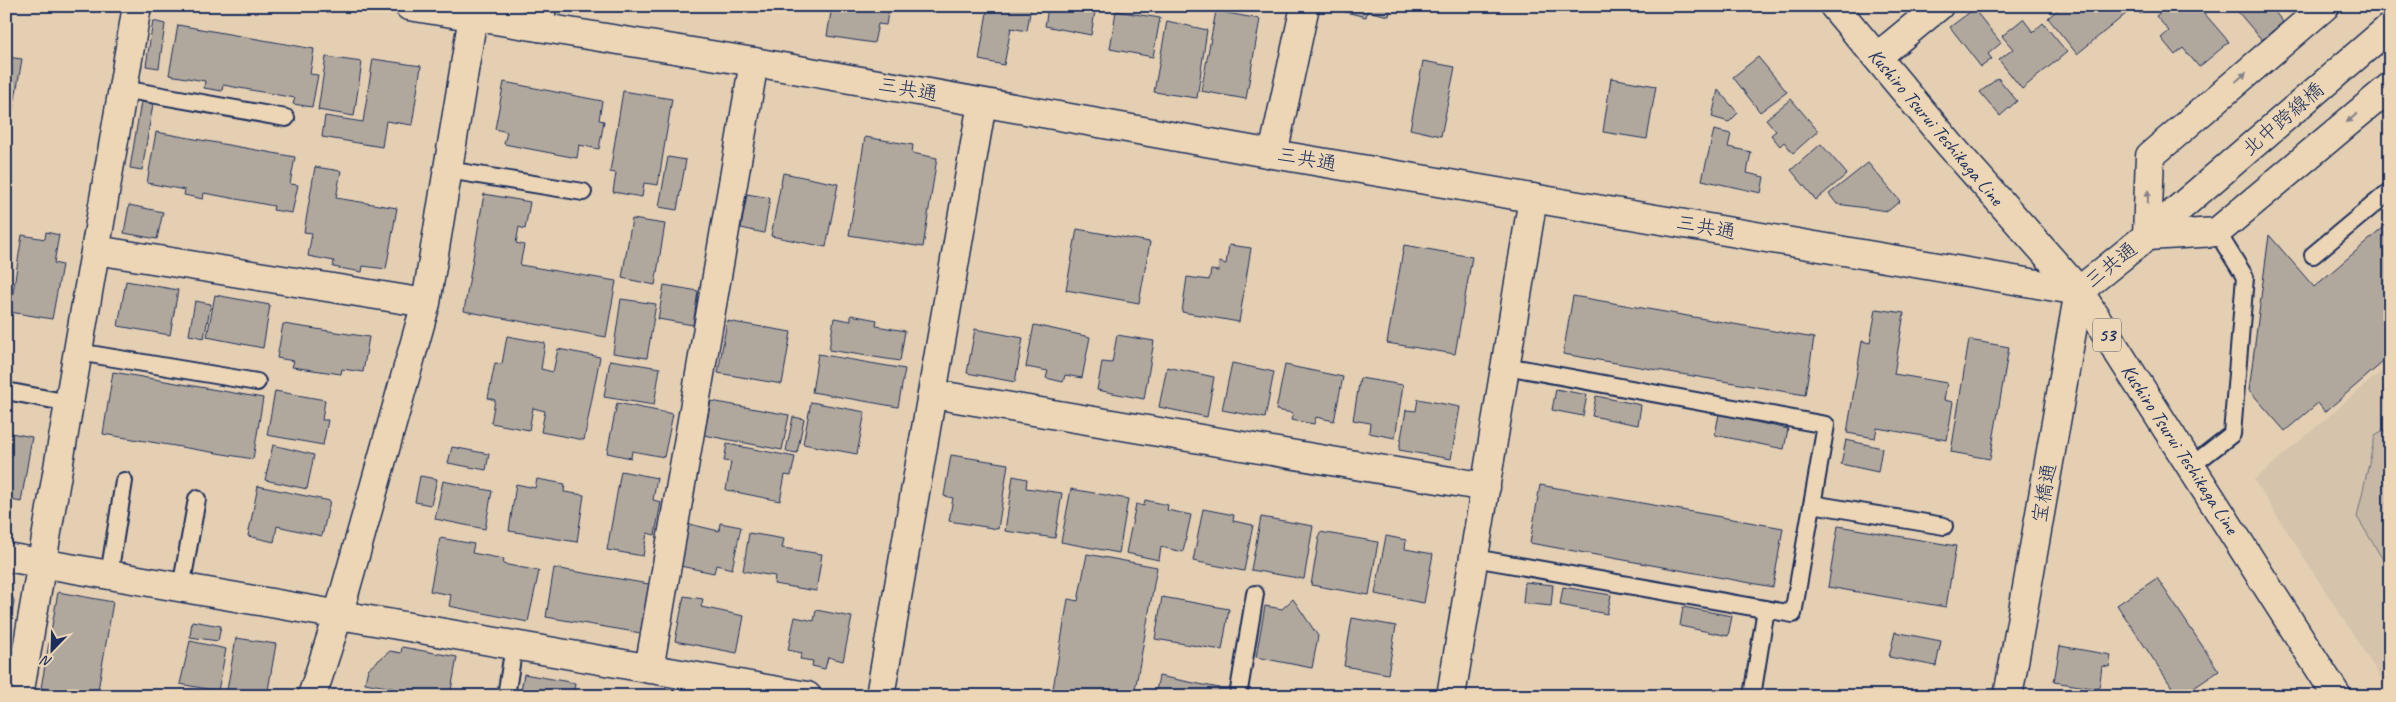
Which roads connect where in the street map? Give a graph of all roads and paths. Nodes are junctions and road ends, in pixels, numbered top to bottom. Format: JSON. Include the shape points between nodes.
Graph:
{"nodes":[{"id":1,"x":137,"y":6,"type":"edge"},
{"id":2,"x":409,"y":6,"type":"edge"},
{"id":3,"x":1305,"y":6,"type":"edge"},
{"id":4,"x":1834,"y":6,"type":"edge"},
{"id":5,"x":1939,"y":6,"type":"edge"},
{"id":6,"x":2324,"y":6,"type":"edge"},
{"id":7,"x":473,"y":16,"type":"junction"},
{"id":8,"x":540,"y":17,"type":"edge"},
{"id":9,"x":2390,"y":27,"type":"edge"},
{"id":10,"x":1877,"y":57,"type":"junction"},
{"id":11,"x":754,"y":62,"type":"junction"},
{"id":12,"x":2390,"y":87,"type":"edge"},
{"id":13,"x":123,"y":89,"type":"junction"},
{"id":14,"x":982,"y":103,"type":"junction"},
{"id":15,"x":286,"y":118,"type":"dead end"},
{"id":16,"x":1273,"y":154,"type":"junction"},
{"id":17,"x":448,"y":170,"type":"junction"},
{"id":18,"x":2390,"y":191,"type":"edge"},
{"id":19,"x":584,"y":192,"type":"dead end"},
{"id":20,"x":1533,"y":198,"type":"junction"},
{"id":21,"x":2177,"y":210,"type":"joint"},
{"id":22,"x":2216,"y":232,"type":"junction"},
{"id":23,"x":2147,"y":236,"type":"junction"},
{"id":24,"x":96,"y":250,"type":"junction"},
{"id":25,"x":2314,"y":255,"type":"dead end"},
{"id":26,"x":2079,"y":291,"type":"junction"},
{"id":27,"x":426,"y":303,"type":"junction"},
{"id":28,"x":78,"y":352,"type":"junction"},
{"id":29,"x":1506,"y":366,"type":"junction"},
{"id":30,"x":257,"y":382,"type":"dead end"},
{"id":31,"x":6,"y":391,"type":"edge"},
{"id":32,"x":933,"y":394,"type":"junction"},
{"id":33,"x":69,"y":403,"type":"junction"},
{"id":34,"x":2191,"y":466,"type":"junction"},
{"id":35,"x":124,"y":481,"type":"dead end"},
{"id":36,"x":1486,"y":488,"type":"junction"},
{"id":37,"x":197,"y":499,"type":"dead end"},
{"id":38,"x":1812,"y":504,"type":"junction"},
{"id":39,"x":1944,"y":526,"type":"dead end"},
{"id":40,"x":6,"y":557,"type":"edge"},
{"id":41,"x":1474,"y":558,"type":"junction"},
{"id":42,"x":42,"y":563,"type":"junction"},
{"id":43,"x":109,"y":575,"type":"junction"},
{"id":44,"x":181,"y":588,"type":"junction"},
{"id":45,"x":1255,"y":594,"type":"dead end"},
{"id":46,"x":1766,"y":609,"type":"junction"},
{"id":47,"x":338,"y":616,"type":"junction"},
{"id":48,"x":514,"y":646,"type":"junction"},
{"id":49,"x":649,"y":669,"type":"junction"},
{"id":50,"x":19,"y":696,"type":"edge"},
{"id":51,"x":312,"y":696,"type":"edge"},
{"id":52,"x":506,"y":696,"type":"edge"},
{"id":53,"x":807,"y":696,"type":"edge"},
{"id":54,"x":880,"y":696,"type":"edge"},
{"id":55,"x":1238,"y":696,"type":"edge"},
{"id":56,"x":1451,"y":696,"type":"edge"},
{"id":57,"x":1752,"y":696,"type":"edge"},
{"id":58,"x":2008,"y":696,"type":"edge"},
{"id":59,"x":2337,"y":696,"type":"edge"}],
"edges":[{"from":1,"to":13,"type":"street"},
{"from":2,"to":7,"type":"street","name":"三共通"},
{"from":3,"to":16,"type":"street"},
{"from":4,"to":10,"type":"street","name":"Kushiro Tsurui Teshikaga Line","number":"53"},
{"from":5,"to":10,"type":"street"},
{"from":23,"to":6,"type":"street","one_way":true,"via":[[2150,156]]},
{"from":7,"to":8,"type":"street","name":"三共通"},
{"from":7,"to":17,"type":"street"},
{"from":8,"to":11,"type":"street","name":"三共通"},
{"from":9,"to":21,"type":"street","name":"北中跨線橋"},
{"from":10,"to":26,"type":"street","name":"Kushiro Tsurui Teshikaga Line","number":"53"},
{"from":11,"to":14,"type":"street","name":"三共通"},
{"from":11,"to":49,"type":"street"},
{"from":12,"to":22,"type":"street","one_way":true},
{"from":13,"to":15,"type":"lane"},
{"from":13,"to":24,"type":"street"},
{"from":14,"to":16,"type":"street","name":"三共通"},
{"from":14,"to":32,"type":"street"},
{"from":16,"to":20,"type":"street","name":"三共通"},
{"from":17,"to":19,"type":"lane"},
{"from":17,"to":27,"type":"street"},
{"from":18,"to":25,"type":"lane"},
{"from":20,"to":26,"type":"street","name":"三共通"},
{"from":20,"to":29,"type":"street"},
{"from":21,"to":23,"type":"street","name":"三共通"},
{"from":22,"to":23,"type":"street"},
{"from":22,"to":34,"type":"lane","via":[[2245,277],[2232,434]]},
{"from":23,"to":26,"type":"street","name":"三共通"},
{"from":24,"to":27,"type":"street"},
{"from":24,"to":28,"type":"street"},
{"from":26,"to":34,"type":"street","name":"Kushiro Tsurui Teshikaga Line","number":"53"},
{"from":26,"to":58,"type":"street","name":"宝橋通"},
{"from":27,"to":47,"type":"street"},
{"from":28,"to":30,"type":"lane"},
{"from":28,"to":33,"type":"street"},
{"from":29,"to":36,"type":"street"},
{"from":29,"to":38,"type":"lane","via":[[1826,425]]},
{"from":31,"to":33,"type":"lane"},
{"from":32,"to":36,"type":"street"},
{"from":32,"to":54,"type":"street"},
{"from":33,"to":42,"type":"street"},
{"from":34,"to":59,"type":"street","name":"Kushiro Tsurui Teshikaga Line","number":"53"},
{"from":35,"to":43,"type":"lane"},
{"from":36,"to":41,"type":"street"},
{"from":37,"to":44,"type":"lane"},
{"from":38,"to":39,"type":"lane"},
{"from":38,"to":46,"type":"lane","via":[[1793,614]]},
{"from":40,"to":42,"type":"street"},
{"from":41,"to":46,"type":"lane"},
{"from":41,"to":56,"type":"street"},
{"from":42,"to":43,"type":"street"},
{"from":42,"to":50,"type":"street"},
{"from":43,"to":44,"type":"street"},
{"from":44,"to":47,"type":"street"},
{"from":45,"to":55,"type":"lane"},
{"from":46,"to":57,"type":"lane"},
{"from":47,"to":48,"type":"street"},
{"from":47,"to":51,"type":"street"},
{"from":48,"to":49,"type":"street"},
{"from":48,"to":52,"type":"lane"},
{"from":49,"to":53,"type":"street"}]}
